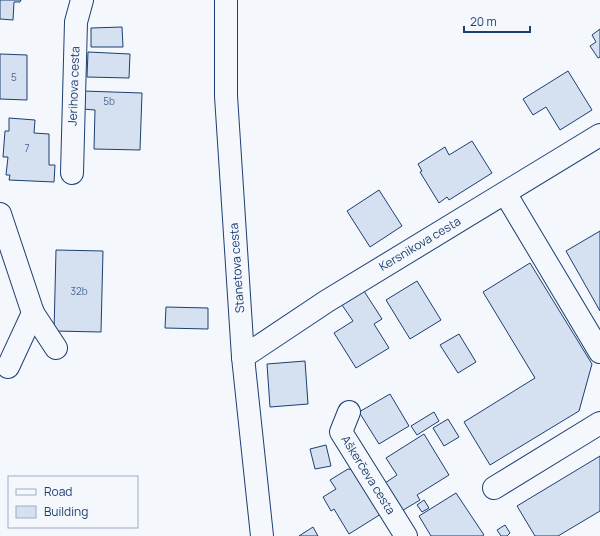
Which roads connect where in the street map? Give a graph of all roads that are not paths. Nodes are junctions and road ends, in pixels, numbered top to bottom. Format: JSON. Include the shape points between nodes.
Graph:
{"nodes":[{"id":1,"x":82,"y":0,"type":"edge"},
{"id":2,"x":226,"y":0,"type":"edge"},
{"id":3,"x":600,"y":135,"type":"edge"},
{"id":4,"x":72,"y":173,"type":"dead end"},
{"id":5,"x":505,"y":193,"type":"junction"},
{"id":6,"x":0,"y":214,"type":"edge"},
{"id":7,"x":33,"y":312,"type":"junction"},
{"id":8,"x":56,"y":348,"type":"dead end"},
{"id":9,"x":600,"y":352,"type":"edge"},
{"id":10,"x":243,"y":357,"type":"junction"},
{"id":11,"x":8,"y":367,"type":"dead end"},
{"id":12,"x":349,"y":412,"type":"dead end"},
{"id":13,"x":600,"y":423,"type":"edge"},
{"id":14,"x":494,"y":488,"type":"dead end"},
{"id":15,"x":262,"y":536,"type":"edge"},
{"id":16,"x":406,"y":536,"type":"edge"}],
"edges":[{"from":1,"to":4,"type":"street","name":"Jerihova cesta","via":[[76,22]]},
{"from":2,"to":10,"type":"street","name":"Stanetova cesta","via":[[226,96]]},
{"from":3,"to":5,"type":"street","name":"Kersnikova cesta"},
{"from":5,"to":9,"type":"street"},
{"from":5,"to":10,"type":"street","name":"Kersnikova cesta","via":[[327,301]]},
{"from":6,"to":7,"type":"street"},
{"from":7,"to":8,"type":"street"},
{"from":7,"to":11,"type":"street"},
{"from":10,"to":15,"type":"street","name":"Stanetova cesta"},
{"from":12,"to":16,"type":"street","name":"Aškerčeva cesta","via":[[341,432]]},
{"from":13,"to":14,"type":"street"}]}
